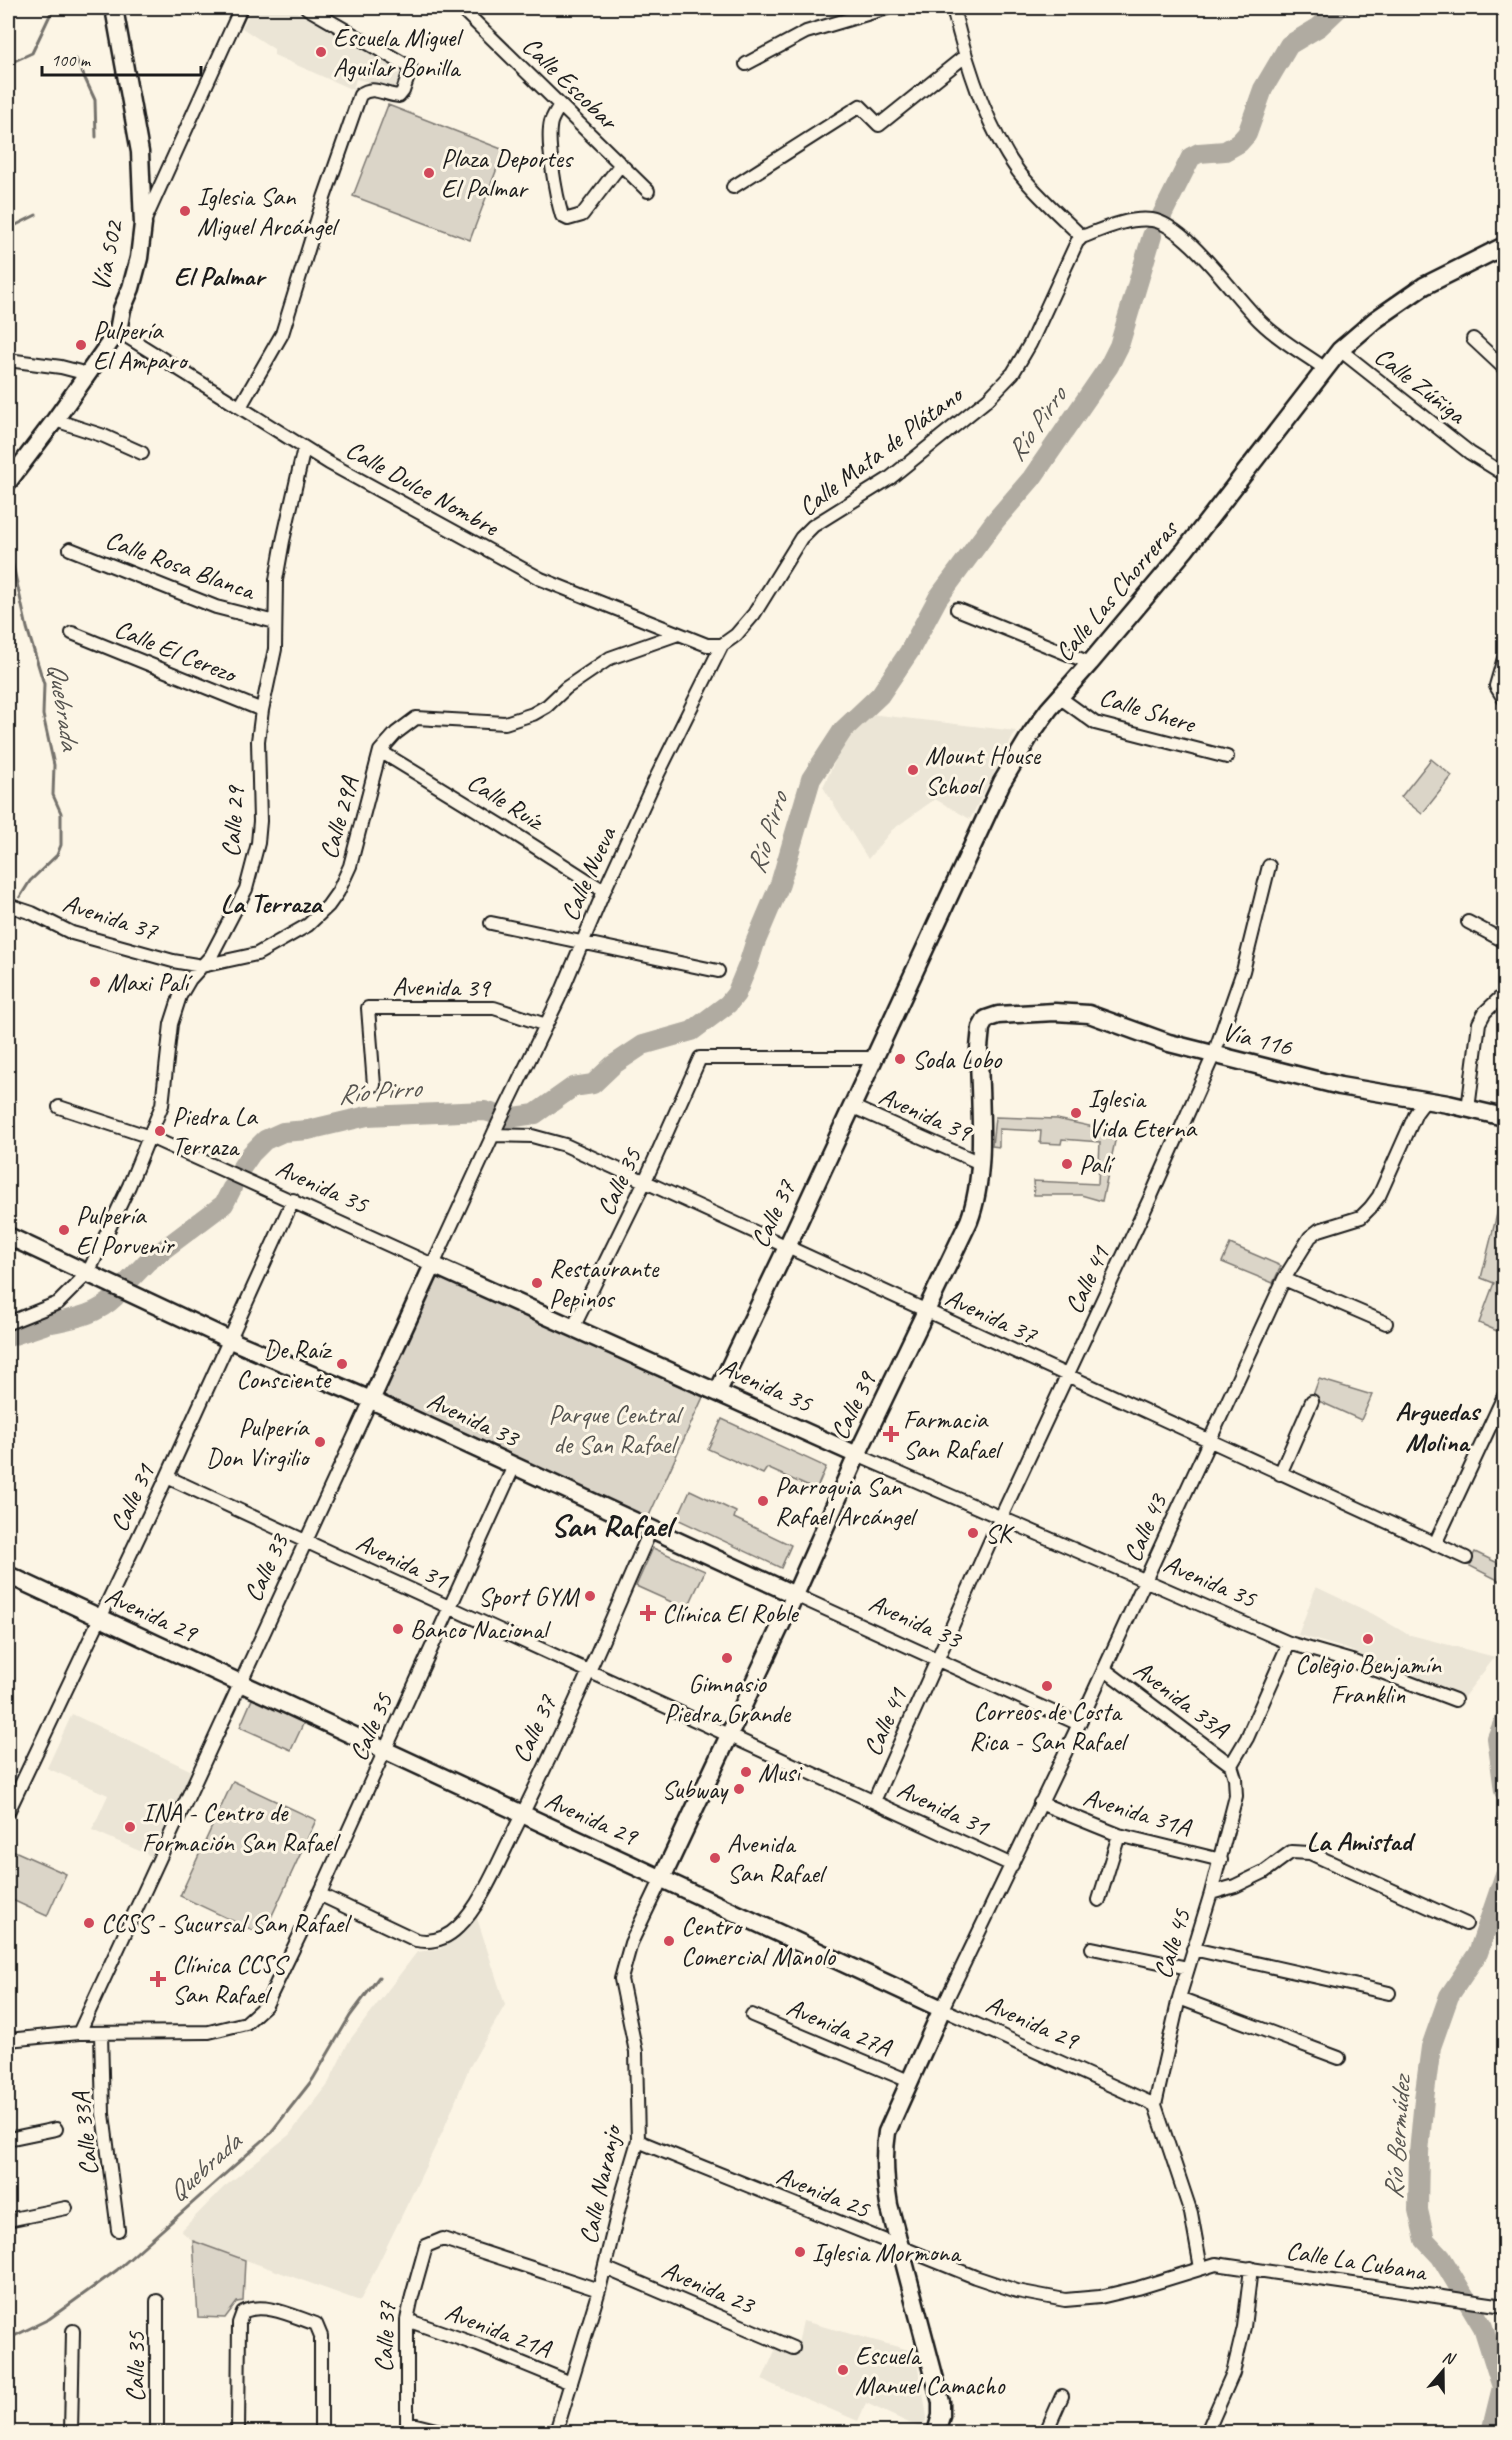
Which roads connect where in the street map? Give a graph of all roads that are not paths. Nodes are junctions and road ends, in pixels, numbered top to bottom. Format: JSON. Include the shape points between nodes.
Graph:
{"nodes":[{"id":1,"x":114,"y":8,"type":"edge"},
{"id":2,"x":241,"y":8,"type":"edge"},
{"id":3,"x":307,"y":8,"type":"edge"},
{"id":4,"x":461,"y":8,"type":"edge"},
{"id":5,"x":886,"y":8,"type":"edge"},
{"id":6,"x":953,"y":8,"type":"edge"},
{"id":7,"x":966,"y":56,"type":"junction"},
{"id":8,"x":746,"y":64,"type":"dead end"},
{"id":9,"x":560,"y":105,"type":"junction"},
{"id":10,"x":621,"y":164,"type":"junction"},
{"id":11,"x":733,"y":187,"type":"dead end"},
{"id":12,"x":648,"y":191,"type":"dead end"},
{"id":13,"x":143,"y":224,"type":"junction"},
{"id":14,"x":1082,"y":237,"type":"junction"},
{"id":15,"x":1504,"y":246,"type":"edge"},
{"id":16,"x":118,"y":330,"type":"junction"},
{"id":17,"x":1473,"y":339,"type":"dead end"},
{"id":18,"x":1340,"y":350,"type":"junction"},
{"id":19,"x":8,"y":360,"type":"edge"},
{"id":20,"x":1324,"y":368,"type":"junction"},
{"id":21,"x":1504,"y":368,"type":"edge"},
{"id":22,"x":88,"y":374,"type":"junction"},
{"id":23,"x":240,"y":407,"type":"junction"},
{"id":24,"x":55,"y":420,"type":"junction"},
{"id":25,"x":304,"y":448,"type":"junction"},
{"id":26,"x":142,"y":453,"type":"dead end"},
{"id":27,"x":1504,"y":474,"type":"edge"},
{"id":28,"x":8,"y":482,"type":"edge"},
{"id":29,"x":70,"y":549,"type":"dead end"},
{"id":30,"x":957,"y":609,"type":"dead end"},
{"id":31,"x":275,"y":622,"type":"junction"},
{"id":32,"x":72,"y":633,"type":"dead end"},
{"id":33,"x":678,"y":634,"type":"junction"},
{"id":34,"x":722,"y":645,"type":"junction"},
{"id":35,"x":1504,"y":658,"type":"edge"},
{"id":36,"x":1090,"y":663,"type":"junction"},
{"id":37,"x":1502,"y":696,"type":"edge"},
{"id":38,"x":1059,"y":697,"type":"junction"},
{"id":39,"x":262,"y":710,"type":"junction"},
{"id":40,"x":380,"y":752,"type":"junction"},
{"id":41,"x":1227,"y":757,"type":"dead end"},
{"id":42,"x":1269,"y":866,"type":"dead end"},
{"id":43,"x":604,"y":891,"type":"junction"},
{"id":44,"x":8,"y":904,"type":"edge"},
{"id":45,"x":491,"y":922,"type":"dead end"},
{"id":46,"x":1468,"y":922,"type":"dead end"},
{"id":47,"x":1504,"y":941,"type":"edge"},
{"id":48,"x":582,"y":943,"type":"junction"},
{"id":49,"x":202,"y":966,"type":"junction"},
{"id":50,"x":718,"y":971,"type":"dead end"},
{"id":51,"x":1504,"y":994,"type":"edge"},
{"id":52,"x":998,"y":1015,"type":"joint"},
{"id":53,"x":546,"y":1025,"type":"junction"},
{"id":54,"x":1214,"y":1054,"type":"junction"},
{"id":55,"x":702,"y":1057,"type":"joint"},
{"id":56,"x":872,"y":1058,"type":"junction"},
{"id":57,"x":374,"y":1085,"type":"dead end"},
{"id":58,"x":1425,"y":1101,"type":"junction"},
{"id":59,"x":851,"y":1106,"type":"junction"},
{"id":60,"x":59,"y":1107,"type":"dead end"},
{"id":61,"x":1468,"y":1109,"type":"junction"},
{"id":62,"x":1504,"y":1117,"type":"edge"},
{"id":63,"x":495,"y":1129,"type":"junction"},
{"id":64,"x":150,"y":1137,"type":"junction"},
{"id":65,"x":980,"y":1163,"type":"junction"},
{"id":66,"x":645,"y":1181,"type":"junction"},
{"id":67,"x":292,"y":1200,"type":"junction"},
{"id":68,"x":8,"y":1236,"type":"edge"},
{"id":69,"x":787,"y":1247,"type":"junction"},
{"id":70,"x":433,"y":1265,"type":"junction"},
{"id":71,"x":88,"y":1273,"type":"junction"},
{"id":72,"x":1284,"y":1279,"type":"junction"},
{"id":73,"x":927,"y":1311,"type":"junction"},
{"id":74,"x":8,"y":1323,"type":"edge"},
{"id":75,"x":1386,"y":1323,"type":"dead end"},
{"id":76,"x":574,"y":1326,"type":"junction"},
{"id":77,"x":230,"y":1340,"type":"junction"},
{"id":78,"x":1067,"y":1376,"type":"junction"},
{"id":79,"x":718,"y":1391,"type":"junction"},
{"id":80,"x":1504,"y":1396,"type":"edge"},
{"id":81,"x":371,"y":1400,"type":"junction"},
{"id":82,"x":1312,"y":1401,"type":"dead end"},
{"id":83,"x":1209,"y":1442,"type":"junction"},
{"id":84,"x":857,"y":1455,"type":"junction"},
{"id":85,"x":514,"y":1466,"type":"junction"},
{"id":86,"x":1280,"y":1474,"type":"junction"},
{"id":87,"x":167,"y":1477,"type":"junction"},
{"id":88,"x":1001,"y":1517,"type":"junction"},
{"id":89,"x":651,"y":1529,"type":"junction"},
{"id":90,"x":307,"y":1542,"type":"junction"},
{"id":91,"x":1436,"y":1544,"type":"junction"},
{"id":92,"x":1466,"y":1558,"type":"dead end"},
{"id":93,"x":8,"y":1575,"type":"edge"},
{"id":94,"x":1146,"y":1582,"type":"junction"},
{"id":95,"x":795,"y":1594,"type":"junction"},
{"id":96,"x":449,"y":1608,"type":"junction"},
{"id":97,"x":101,"y":1618,"type":"junction"},
{"id":98,"x":1289,"y":1643,"type":"junction"},
{"id":99,"x":938,"y":1659,"type":"junction"},
{"id":100,"x":1104,"y":1669,"type":"junction"},
{"id":101,"x":589,"y":1671,"type":"junction"},
{"id":102,"x":240,"y":1684,"type":"junction"},
{"id":103,"x":1455,"y":1700,"type":"dead end"},
{"id":104,"x":1079,"y":1725,"type":"junction"},
{"id":105,"x":731,"y":1734,"type":"junction"},
{"id":106,"x":385,"y":1750,"type":"junction"},
{"id":107,"x":1231,"y":1765,"type":"junction"},
{"id":108,"x":874,"y":1801,"type":"junction"},
{"id":109,"x":1040,"y":1803,"type":"junction"},
{"id":110,"x":8,"y":1812,"type":"edge"},
{"id":111,"x":522,"y":1815,"type":"junction"},
{"id":112,"x":1119,"y":1835,"type":"junction"},
{"id":113,"x":1221,"y":1860,"type":"junction"},
{"id":114,"x":1012,"y":1865,"type":"junction"},
{"id":115,"x":662,"y":1878,"type":"junction"},
{"id":116,"x":1211,"y":1893,"type":"junction"},
{"id":117,"x":319,"y":1894,"type":"junction"},
{"id":118,"x":1099,"y":1900,"type":"dead end"},
{"id":119,"x":1466,"y":1923,"type":"dead end"},
{"id":120,"x":1092,"y":1948,"type":"dead end"},
{"id":121,"x":1193,"y":1949,"type":"junction"},
{"id":122,"x":1188,"y":1968,"type":"junction"},
{"id":123,"x":1389,"y":1993,"type":"dead end"},
{"id":124,"x":1179,"y":1998,"type":"junction"},
{"id":125,"x":942,"y":2009,"type":"junction"},
{"id":126,"x":752,"y":2015,"type":"dead end"},
{"id":127,"x":80,"y":2032,"type":"junction"},
{"id":128,"x":101,"y":2033,"type":"junction"},
{"id":129,"x":8,"y":2040,"type":"edge"},
{"id":130,"x":1339,"y":2058,"type":"dead end"},
{"id":131,"x":909,"y":2081,"type":"junction"},
{"id":132,"x":1155,"y":2105,"type":"junction"},
{"id":133,"x":56,"y":2129,"type":"dead end"},
{"id":134,"x":8,"y":2139,"type":"edge"},
{"id":135,"x":638,"y":2141,"type":"junction"},
{"id":136,"x":66,"y":2208,"type":"dead end"},
{"id":137,"x":8,"y":2220,"type":"edge"},
{"id":138,"x":118,"y":2230,"type":"dead end"},
{"id":139,"x":902,"y":2247,"type":"junction"},
{"id":140,"x":605,"y":2268,"type":"junction"},
{"id":141,"x":1201,"y":2268,"type":"junction"},
{"id":142,"x":1251,"y":2268,"type":"junction"},
{"id":143,"x":599,"y":2290,"type":"junction"},
{"id":144,"x":157,"y":2301,"type":"dead end"},
{"id":145,"x":1504,"y":2306,"type":"edge"},
{"id":146,"x":407,"y":2320,"type":"junction"},
{"id":147,"x":73,"y":2331,"type":"dead end"},
{"id":148,"x":793,"y":2348,"type":"dead end"},
{"id":149,"x":571,"y":2383,"type":"junction"},
{"id":150,"x":1062,"y":2396,"type":"dead end"},
{"id":151,"x":407,"y":2428,"type":"edge"},
{"id":152,"x":71,"y":2433,"type":"edge"},
{"id":153,"x":157,"y":2433,"type":"edge"},
{"id":154,"x":238,"y":2433,"type":"edge"},
{"id":155,"x":321,"y":2433,"type":"edge"},
{"id":156,"x":444,"y":2433,"type":"edge"},
{"id":157,"x":556,"y":2433,"type":"edge"},
{"id":158,"x":936,"y":2433,"type":"edge"},
{"id":159,"x":1046,"y":2433,"type":"edge"},
{"id":160,"x":1207,"y":2433,"type":"edge"}],
"edges":[{"from":1,"to":13,"type":"main road","name":"Vía 502","via":[[140,152]]},
{"from":2,"to":13,"type":"street"},
{"from":3,"to":23,"type":"street","via":[[411,68],[399,96],[366,90],[356,103],[282,334]]},
{"from":4,"to":9,"type":"street","name":"Calle Escobar"},
{"from":5,"to":8,"type":"street","via":[[806,32]]},
{"from":6,"to":7,"type":"street"},
{"from":7,"to":11,"type":"street","via":[[879,125],[860,106]]},
{"from":7,"to":14,"type":"street","via":[[989,119],[1018,171]]},
{"from":9,"to":10,"type":"street","name":"Calle Escobar"},
{"from":9,"to":10,"type":"street","via":[[551,123],[551,146],[562,216],[568,219],[582,215]]},
{"from":10,"to":12,"type":"street","name":"Calle Escobar"},
{"from":13,"to":16,"type":"main road","name":"Vía 502","via":[[139,258]]},
{"from":14,"to":20,"type":"street","via":[[1121,223],[1152,220],[1165,224],[1184,237],[1263,324]]},
{"from":14,"to":34,"type":"street","name":"Calle Mata de Plátano","via":[[1072,250],[1035,335],[1013,373],[988,399],[890,478],[813,526],[801,538],[754,614]]},
{"from":15,"to":18,"type":"main road","name":"Calle Las Chorreras","via":[[1424,286]]},
{"from":16,"to":22,"type":"main road","name":"Vía 502"},
{"from":16,"to":23,"type":"street","name":"Calle Dulce Nombre"},
{"from":17,"to":21,"type":"street"},
{"from":18,"to":20,"type":"main road","name":"Calle Las Chorreras"},
{"from":18,"to":27,"type":"street","name":"Calle Zúñiga","via":[[1470,453]]},
{"from":19,"to":22,"type":"street"},
{"from":20,"to":36,"type":"main road","name":"Calle Las Chorreras","via":[[1185,550]]},
{"from":22,"to":24,"type":"main road","name":"Vía 502"},
{"from":23,"to":25,"type":"street","name":"Calle Dulce Nombre"},
{"from":24,"to":26,"type":"street"},
{"from":24,"to":28,"type":"main road","name":"Vía 502"},
{"from":25,"to":31,"type":"street","name":"Calle 29","via":[[276,580]]},
{"from":25,"to":33,"type":"street","name":"Calle Dulce Nombre","via":[[541,579]]},
{"from":29,"to":31,"type":"street","name":"Calle Rosa Blanca","via":[[216,608]]},
{"from":30,"to":36,"type":"street"},
{"from":31,"to":39,"type":"street","name":"Calle 29","via":[[275,649]]},
{"from":32,"to":39,"type":"street","name":"Calle El Cerezo"},
{"from":33,"to":34,"type":"street","name":"Calle Dulce Nombre","via":[[706,645]]},
{"from":33,"to":40,"type":"street","name":"Calle 29A","via":[[610,658],[534,714],[505,723],[416,718]]},
{"from":34,"to":43,"type":"street","name":"Calle Nueva"},
{"from":35,"to":37,"type":"street","via":[[1496,686]]},
{"from":36,"to":38,"type":"main road","name":"Calle Las Chorreras"},
{"from":38,"to":41,"type":"street","name":"Calle Shere","via":[[1095,723]]},
{"from":38,"to":56,"type":"main road","name":"Calle Las Chorreras","via":[[1002,782]]},
{"from":39,"to":49,"type":"street","name":"Calle 29","via":[[258,741],[260,821],[255,864],[236,911],[212,956]]},
{"from":40,"to":43,"type":"street","name":"Calle Ruíz"},
{"from":40,"to":49,"type":"street","name":"Calle 29A","via":[[350,866],[328,906],[308,924],[257,954]]},
{"from":42,"to":54,"type":"street","name":"Calle 41","via":[[1243,971]]},
{"from":43,"to":48,"type":"street","name":"Calle Nueva"},
{"from":44,"to":49,"type":"street","name":"Avenida 37","via":[[72,933]]},
{"from":45,"to":48,"type":"street"},
{"from":46,"to":47,"type":"street"},
{"from":48,"to":50,"type":"street"},
{"from":48,"to":53,"type":"street","name":"Calle Nueva"},
{"from":49,"to":64,"type":"street","name":"Calle 29","via":[[180,996],[171,1024],[165,1089]]},
{"from":51,"to":61,"type":"street","via":[[1479,1023]]},
{"from":52,"to":54,"type":"main road","name":"Vía 116","via":[[1089,1014],[1169,1043]]},
{"from":52,"to":65,"type":"main road","name":"Calle 39","via":[[986,1019],[981,1028]]},
{"from":53,"to":57,"type":"street","name":"Avenida 39","via":[[494,1008],[369,1008]]},
{"from":53,"to":63,"type":"street","name":"Calle Nueva"},
{"from":54,"to":58,"type":"main road","name":"Vía 116","via":[[1340,1086]]},
{"from":54,"to":78,"type":"street","name":"Calle 41"},
{"from":55,"to":56,"type":"street","name":"Avenida 39"},
{"from":55,"to":66,"type":"street","name":"Calle 35"},
{"from":56,"to":59,"type":"main road","name":"Calle 37"},
{"from":58,"to":61,"type":"main road","name":"Vía 116"},
{"from":58,"to":72,"type":"street","name":"Calle 43","via":[[1370,1208],[1360,1217],[1319,1230],[1310,1237]]},
{"from":59,"to":65,"type":"street","name":"Avenida 39"},
{"from":59,"to":69,"type":"main road","name":"Calle 37"},
{"from":60,"to":64,"type":"street","name":"Avenida 35"},
{"from":61,"to":62,"type":"main road","name":"Vía 116"},
{"from":63,"to":66,"type":"street","name":"Avenida 37","via":[[551,1140]]},
{"from":63,"to":70,"type":"street","name":"Calle 33"},
{"from":64,"to":67,"type":"street","name":"Avenida 35"},
{"from":64,"to":71,"type":"street","name":"Calle 29"},
{"from":65,"to":73,"type":"main road","name":"Calle 39","via":[[975,1205]]},
{"from":66,"to":69,"type":"street","name":"Avenida 37"},
{"from":66,"to":76,"type":"street","name":"Calle 35"},
{"from":67,"to":70,"type":"street","name":"Avenida 35"},
{"from":67,"to":77,"type":"street","name":"Calle 31"},
{"from":68,"to":71,"type":"main road","name":"Avenida 33"},
{"from":69,"to":73,"type":"street","name":"Avenida 37"},
{"from":69,"to":79,"type":"main road","name":"Calle 37"},
{"from":70,"to":76,"type":"main road","name":"Avenida 35"},
{"from":70,"to":81,"type":"main road","name":"Calle 33"},
{"from":71,"to":74,"type":"street","via":[[58,1303]]},
{"from":71,"to":77,"type":"main road","name":"Avenida 33"},
{"from":72,"to":75,"type":"street"},
{"from":72,"to":83,"type":"street","name":"Calle 43"},
{"from":73,"to":78,"type":"street","name":"Avenida 37"},
{"from":73,"to":84,"type":"main road","name":"Calle 39"},
{"from":76,"to":79,"type":"main road","name":"Avenida 35"},
{"from":77,"to":81,"type":"main road","name":"Avenida 33"},
{"from":77,"to":87,"type":"street","name":"Calle 31"},
{"from":78,"to":83,"type":"street","name":"Avenida 37"},
{"from":78,"to":88,"type":"street","name":"Calle 41"},
{"from":79,"to":84,"type":"main road","name":"Avenida 35"},
{"from":80,"to":91,"type":"street"},
{"from":81,"to":85,"type":"main road","name":"Avenida 33"},
{"from":81,"to":90,"type":"street","name":"Calle 33"},
{"from":82,"to":86,"type":"street"},
{"from":83,"to":86,"type":"street","name":"Avenida 37"},
{"from":83,"to":94,"type":"street","name":"Calle 43"},
{"from":84,"to":88,"type":"street","name":"Avenida 35"},
{"from":84,"to":95,"type":"main road","name":"Calle 39"},
{"from":85,"to":89,"type":"main road","name":"Avenida 33"},
{"from":85,"to":96,"type":"street","name":"Calle 35"},
{"from":86,"to":91,"type":"street","name":"Avenida 37"},
{"from":87,"to":90,"type":"street","name":"Avenida 31"},
{"from":87,"to":97,"type":"street","name":"Calle 31"},
{"from":88,"to":94,"type":"street","name":"Avenida 35"},
{"from":88,"to":99,"type":"street","name":"Calle 41"},
{"from":89,"to":95,"type":"main road","name":"Avenida 33"},
{"from":89,"to":101,"type":"street","name":"Calle 37"},
{"from":90,"to":96,"type":"street","name":"Avenida 31"},
{"from":90,"to":102,"type":"street","name":"Calle 33"},
{"from":91,"to":92,"type":"street","name":"Avenida 37"},
{"from":93,"to":97,"type":"main road","name":"Avenida 29"},
{"from":94,"to":98,"type":"street","name":"Avenida 35"},
{"from":94,"to":100,"type":"street","name":"Calle 43"},
{"from":95,"to":99,"type":"street","name":"Avenida 33"},
{"from":95,"to":105,"type":"main road","name":"Calle 39"},
{"from":96,"to":101,"type":"street","name":"Avenida 31"},
{"from":96,"to":106,"type":"street","name":"Calle 35"},
{"from":97,"to":102,"type":"main road","name":"Avenida 29"},
{"from":97,"to":110,"type":"street","name":"Calle 31"},
{"from":98,"to":103,"type":"street","name":"Avenida 35","via":[[1355,1662]]},
{"from":98,"to":107,"type":"street"},
{"from":99,"to":104,"type":"street","name":"Avenida 33"},
{"from":99,"to":108,"type":"street","name":"Calle 41"},
{"from":100,"to":104,"type":"street","name":"Calle 43"},
{"from":100,"to":107,"type":"street","name":"Avenida 33A"},
{"from":101,"to":105,"type":"street","name":"Avenida 31"},
{"from":101,"to":111,"type":"street","name":"Calle 37"},
{"from":102,"to":106,"type":"main road","name":"Avenida 29"},
{"from":102,"to":127,"type":"street","name":"Calle 33"},
{"from":104,"to":109,"type":"street","name":"Calle 43"},
{"from":105,"to":108,"type":"street","name":"Avenida 31"},
{"from":105,"to":115,"type":"main road","name":"Calle 39"},
{"from":106,"to":111,"type":"main road","name":"Avenida 29"},
{"from":106,"to":117,"type":"street","name":"Calle 35"},
{"from":107,"to":113,"type":"street","name":"Calle 45","via":[[1236,1796]]},
{"from":108,"to":114,"type":"street","name":"Avenida 31"},
{"from":109,"to":112,"type":"street","name":"Avenida 31A"},
{"from":109,"to":114,"type":"street","name":"Calle 43"},
{"from":111,"to":115,"type":"main road","name":"Avenida 29"},
{"from":111,"to":117,"type":"street","name":"Calle 37","via":[[467,1916],[443,1939],[416,1940]]},
{"from":112,"to":113,"type":"street","name":"Avenida 31A"},
{"from":112,"to":118,"type":"street"},
{"from":113,"to":116,"type":"street","name":"Calle 45"},
{"from":114,"to":125,"type":"street","name":"Calle 43"},
{"from":115,"to":125,"type":"main road","name":"Avenida 29"},
{"from":115,"to":135,"type":"street","name":"Calle Naranjo","via":[[631,1944],[621,1979],[636,2052]]},
{"from":116,"to":119,"type":"street","via":[[1235,1886],[1264,1872],[1291,1852],[1300,1851]]},
{"from":116,"to":121,"type":"street","name":"Calle 45"},
{"from":117,"to":128,"type":"street","name":"Calle 35","via":[[266,2005],[246,2023],[209,2032]]},
{"from":120,"to":122,"type":"street"},
{"from":121,"to":122,"type":"street","name":"Calle 45"},
{"from":121,"to":123,"type":"street"},
{"from":122,"to":124,"type":"street","name":"Calle 45"},
{"from":124,"to":130,"type":"street"},
{"from":124,"to":132,"type":"street","name":"Calle 45"},
{"from":125,"to":131,"type":"main road"},
{"from":125,"to":132,"type":"street","name":"Avenida 29"},
{"from":126,"to":131,"type":"street","name":"Avenida 27A"},
{"from":127,"to":128,"type":"street"},
{"from":127,"to":129,"type":"street"},
{"from":128,"to":138,"type":"street","name":"Calle 33A","via":[[103,2114]]},
{"from":131,"to":139,"type":"main road","via":[[887,2132],[884,2151],[889,2205]]},
{"from":132,"to":141,"type":"street","via":[[1191,2213]]},
{"from":133,"to":134,"type":"street"},
{"from":135,"to":139,"type":"street","name":"Avenida 25"},
{"from":135,"to":140,"type":"street","name":"Calle Naranjo"},
{"from":136,"to":137,"type":"street"},
{"from":139,"to":141,"type":"street","name":"Avenida 25","via":[[1017,2291],[1065,2300],[1100,2297]]},
{"from":139,"to":158,"type":"main road","via":[[941,2402]]},
{"from":140,"to":143,"type":"street","name":"Calle Naranjo"},
{"from":140,"to":148,"type":"street","name":"Avenida 23"},
{"from":141,"to":142,"type":"street","name":"Calle La Cubana","via":[[1216,2264]]},
{"from":142,"to":145,"type":"street","name":"Calle La Cubana"},
{"from":142,"to":160,"type":"street","via":[[1244,2328],[1233,2373]]},
{"from":143,"to":146,"type":"street","name":"Calle 37","via":[[443,2239],[426,2246]]},
{"from":143,"to":149,"type":"street","name":"Calle Naranjo"},
{"from":144,"to":153,"type":"street","name":"Calle 35"},
{"from":146,"to":149,"type":"street","name":"Avenida 21A"},
{"from":146,"to":151,"type":"street","name":"Calle 37"},
{"from":147,"to":152,"type":"street"},
{"from":149,"to":157,"type":"street","name":"Calle Naranjo"},
{"from":150,"to":159,"type":"street"},
{"from":151,"to":156,"type":"street"},
{"from":154,"to":155,"type":"street","via":[[239,2323],[243,2312],[253,2307],[316,2324],[321,2336]]}]}
